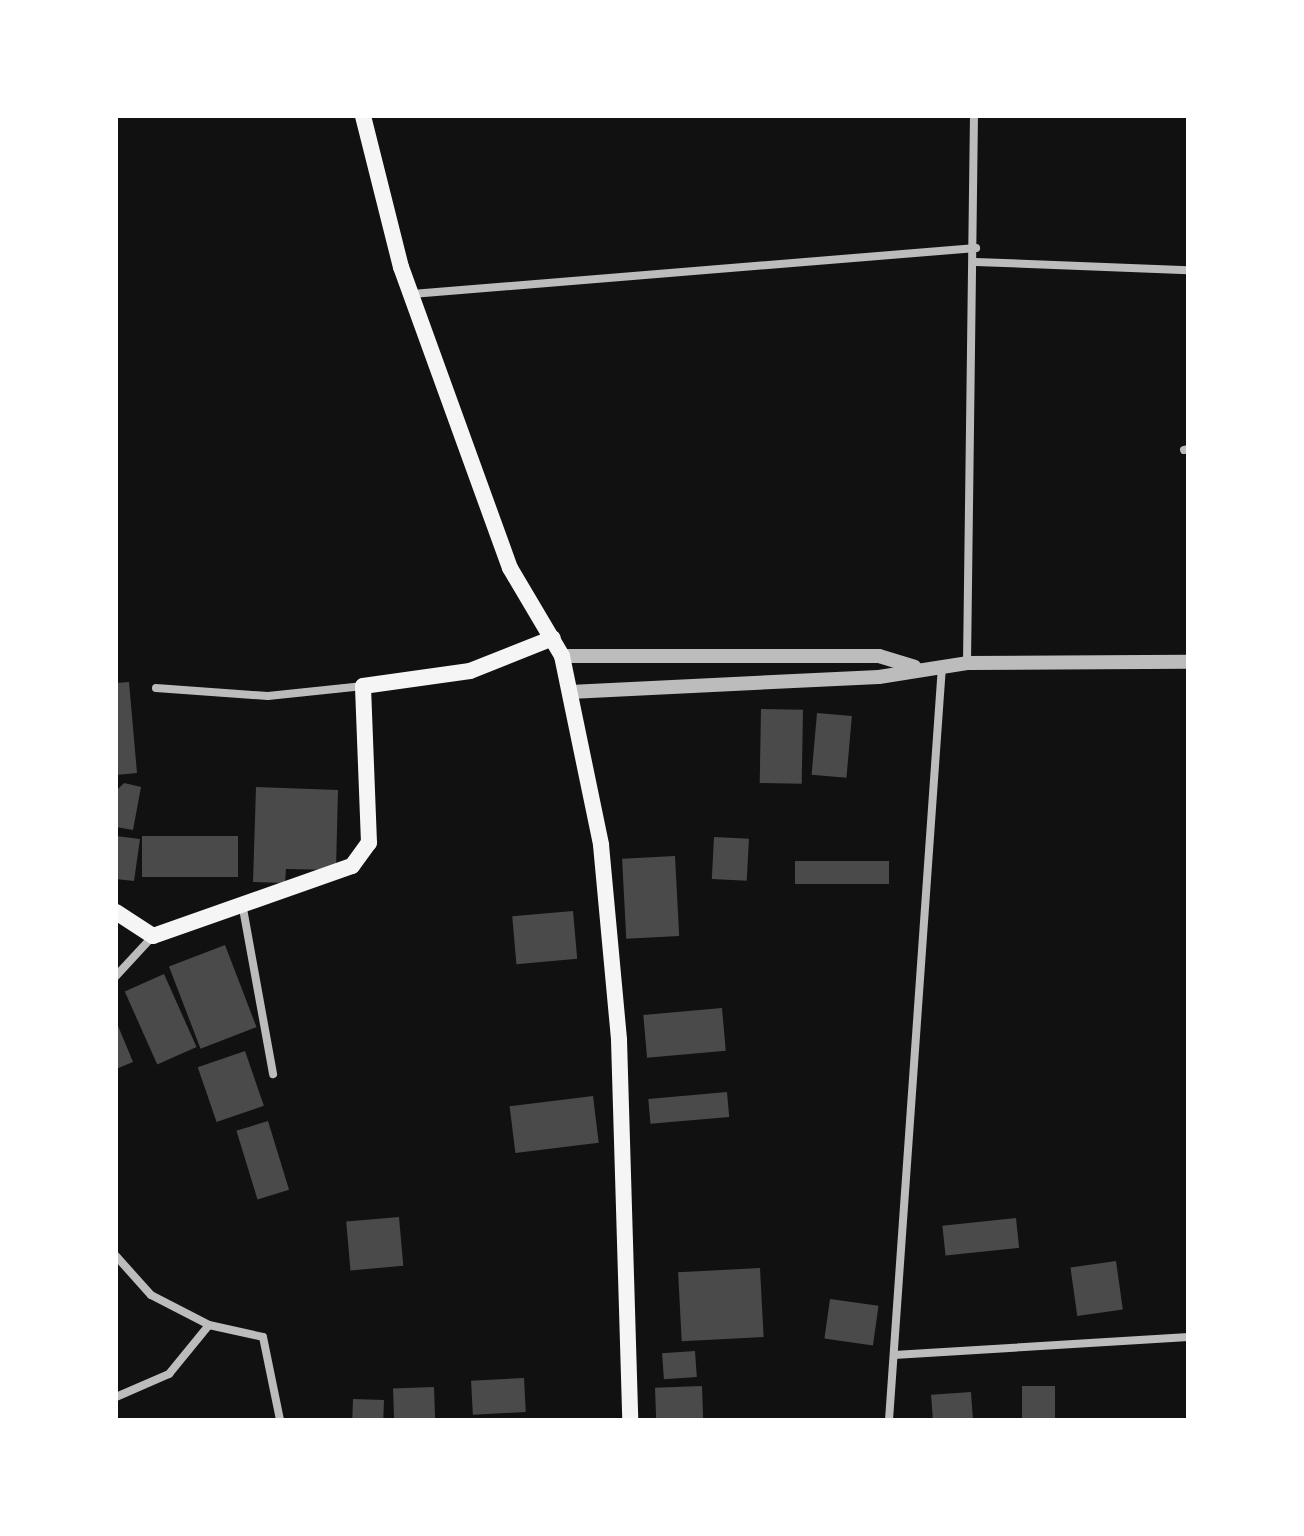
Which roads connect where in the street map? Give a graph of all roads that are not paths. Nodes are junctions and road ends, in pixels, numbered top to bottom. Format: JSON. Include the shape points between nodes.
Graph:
{"nodes":[{"id":1,"x":363,"y":116,"type":"edge"},
{"id":2,"x":974,"y":116,"type":"edge"},
{"id":3,"x":976,"y":248,"type":"junction"},
{"id":4,"x":976,"y":262,"type":"junction"},
{"id":5,"x":1188,"y":270,"type":"edge"},
{"id":6,"x":412,"y":294,"type":"junction"},
{"id":7,"x":553,"y":638,"type":"junction"},
{"id":8,"x":562,"y":656,"type":"junction"},
{"id":9,"x":1188,"y":662,"type":"edge"},
{"id":10,"x":967,"y":663,"type":"junction"},
{"id":11,"x":942,"y":664,"type":"junction"},
{"id":12,"x":914,"y":667,"type":"junction"},
{"id":13,"x":363,"y":686,"type":"junction"},
{"id":14,"x":156,"y":688,"type":"dead end"},
{"id":15,"x":570,"y":692,"type":"junction"},
{"id":16,"x":242,"y":902,"type":"junction"},
{"id":17,"x":116,"y":912,"type":"edge"},
{"id":18,"x":153,"y":936,"type":"junction"},
{"id":19,"x":116,"y":976,"type":"edge"},
{"id":20,"x":273,"y":1074,"type":"dead end"},
{"id":21,"x":116,"y":1256,"type":"edge"},
{"id":22,"x":209,"y":1325,"type":"junction"},
{"id":23,"x":1188,"y":1337,"type":"edge"},
{"id":24,"x":894,"y":1355,"type":"junction"},
{"id":25,"x":116,"y":1397,"type":"edge"},
{"id":26,"x":280,"y":1420,"type":"edge"},
{"id":27,"x":630,"y":1420,"type":"edge"},
{"id":28,"x":889,"y":1420,"type":"edge"}],
"edges":[{"from":1,"to":6,"type":"main road"},
{"from":2,"to":3,"type":"street"},
{"from":3,"to":4,"type":"street"},
{"from":3,"to":6,"type":"street"},
{"from":4,"to":5,"type":"street"},
{"from":4,"to":10,"type":"street"},
{"from":6,"to":7,"type":"main road","via":[[510,568]]},
{"from":7,"to":8,"type":"main road"},
{"from":7,"to":13,"type":"main road","via":[[470,671]]},
{"from":8,"to":12,"type":"street","via":[[879,656]]},
{"from":8,"to":15,"type":"main road"},
{"from":9,"to":10,"type":"street"},
{"from":10,"to":11,"type":"street"},
{"from":11,"to":12,"type":"street"},
{"from":11,"to":24,"type":"street"},
{"from":12,"to":15,"type":"street","via":[[879,677]]},
{"from":13,"to":14,"type":"street","via":[[268,696]]},
{"from":13,"to":16,"type":"main road","via":[[369,843],[363,855],[352,866]]},
{"from":15,"to":27,"type":"main road","via":[[601,845],[619,1040]]},
{"from":16,"to":18,"type":"main road"},
{"from":16,"to":20,"type":"street"},
{"from":17,"to":18,"type":"main road"},
{"from":18,"to":19,"type":"street"},
{"from":21,"to":22,"type":"street","via":[[151,1295]]},
{"from":22,"to":25,"type":"street","via":[[169,1374]]},
{"from":22,"to":26,"type":"street","via":[[263,1337]]},
{"from":23,"to":24,"type":"street"},
{"from":24,"to":28,"type":"street"}]}
